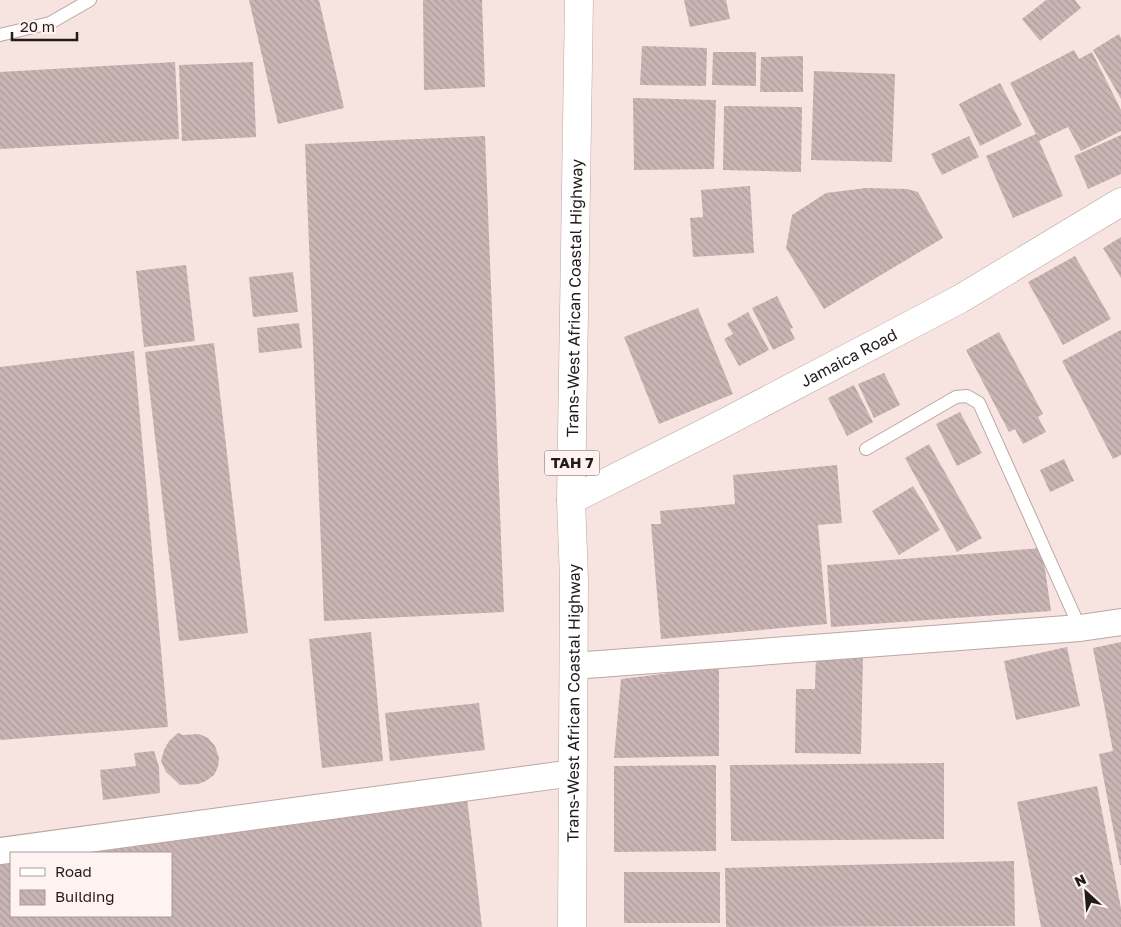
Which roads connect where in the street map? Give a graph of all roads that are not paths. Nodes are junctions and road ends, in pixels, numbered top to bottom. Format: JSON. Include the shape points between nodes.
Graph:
{"nodes":[{"id":1,"x":90,"y":0,"type":"edge"},
{"id":2,"x":579,"y":0,"type":"edge"},
{"id":3,"x":0,"y":35,"type":"edge"},
{"id":4,"x":1121,"y":202,"type":"edge"},
{"id":5,"x":866,"y":449,"type":"dead end"},
{"id":6,"x":571,"y":500,"type":"junction"},
{"id":7,"x":1121,"y":622,"type":"edge"},
{"id":8,"x":1080,"y":628,"type":"junction"},
{"id":9,"x":573,"y":666,"type":"junction"},
{"id":10,"x":573,"y":773,"type":"junction"},
{"id":11,"x":0,"y":851,"type":"edge"},
{"id":12,"x":572,"y":927,"type":"edge"}],
"edges":[{"from":1,"to":3,"type":"lane","via":[[50,23]]},
{"from":2,"to":6,"type":"main road","name":"Trans-West African Coastal Highway","number":"TAH 7"},
{"from":4,"to":6,"type":"main road","name":"Jamaica Road","via":[[960,299]]},
{"from":5,"to":8,"type":"lane","via":[[956,397],[967,396],[979,403]]},
{"from":6,"to":9,"type":"main road","name":"Trans-West African Coastal Highway","number":"TAH 7"},
{"from":7,"to":8,"type":"street"},
{"from":8,"to":9,"type":"street"},
{"from":9,"to":10,"type":"main road","name":"Trans-West African Coastal Highway","number":"TAH 7"},
{"from":10,"to":11,"type":"street"},
{"from":10,"to":12,"type":"main road","name":"Trans-West African Coastal Highway","number":"TAH 7"}]}
